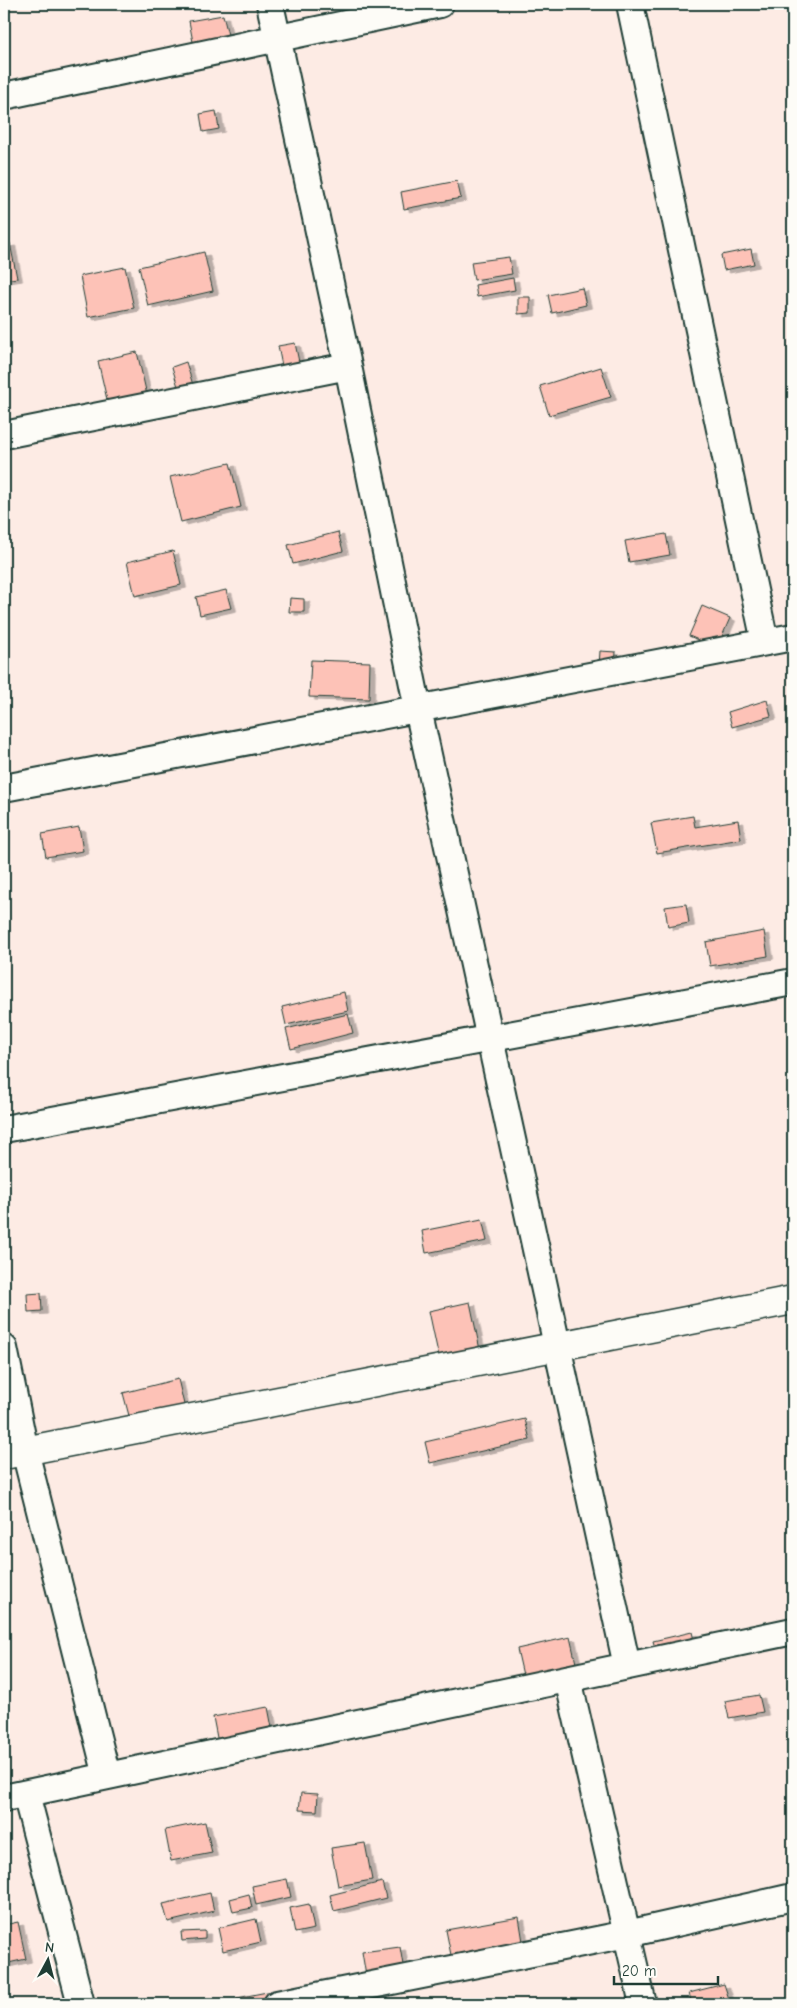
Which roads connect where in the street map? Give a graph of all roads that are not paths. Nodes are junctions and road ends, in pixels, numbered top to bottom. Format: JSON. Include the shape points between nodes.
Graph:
{"nodes":[{"id":1,"x":270,"y":4,"type":"edge"},
{"id":2,"x":440,"y":4,"type":"edge"},
{"id":3,"x":630,"y":4,"type":"edge"},
{"id":4,"x":278,"y":38,"type":"junction"},
{"id":5,"x":4,"y":96,"type":"edge"},
{"id":6,"x":348,"y":366,"type":"junction"},
{"id":7,"x":4,"y":435,"type":"edge"},
{"id":8,"x":793,"y":636,"type":"edge"},
{"id":9,"x":765,"y":642,"type":"junction"},
{"id":10,"x":418,"y":709,"type":"junction"},
{"id":11,"x":4,"y":788,"type":"edge"},
{"id":12,"x":793,"y":982,"type":"edge"},
{"id":13,"x":491,"y":1038,"type":"junction"},
{"id":14,"x":4,"y":1129,"type":"edge"},
{"id":15,"x":793,"y":1300,"type":"edge"},
{"id":16,"x":556,"y":1347,"type":"junction"},
{"id":17,"x":4,"y":1348,"type":"edge"},
{"id":18,"x":15,"y":1453,"type":"edge"},
{"id":19,"x":793,"y":1631,"type":"edge"},
{"id":20,"x":627,"y":1666,"type":"junction"},
{"id":21,"x":568,"y":1679,"type":"junction"},
{"id":22,"x":107,"y":1776,"type":"junction"},
{"id":23,"x":15,"y":1796,"type":"edge"},
{"id":24,"x":793,"y":1898,"type":"edge"},
{"id":25,"x":628,"y":1934,"type":"junction"},
{"id":26,"x":81,"y":2004,"type":"edge"},
{"id":27,"x":277,"y":2004,"type":"edge"},
{"id":28,"x":643,"y":2004,"type":"edge"}],
"edges":[{"from":1,"to":4,"type":"street"},
{"from":2,"to":4,"type":"street"},
{"from":3,"to":9,"type":"street"},
{"from":4,"to":5,"type":"street"},
{"from":4,"to":6,"type":"street"},
{"from":6,"to":7,"type":"street"},
{"from":6,"to":10,"type":"street"},
{"from":8,"to":9,"type":"street"},
{"from":9,"to":10,"type":"street"},
{"from":10,"to":11,"type":"street"},
{"from":10,"to":13,"type":"street"},
{"from":12,"to":13,"type":"street"},
{"from":13,"to":14,"type":"street"},
{"from":13,"to":16,"type":"street"},
{"from":15,"to":16,"type":"street"},
{"from":16,"to":18,"type":"street"},
{"from":16,"to":20,"type":"street"},
{"from":17,"to":18,"type":"street"},
{"from":18,"to":22,"type":"street"},
{"from":19,"to":20,"type":"street"},
{"from":20,"to":21,"type":"street"},
{"from":21,"to":22,"type":"street"},
{"from":21,"to":25,"type":"street"},
{"from":22,"to":23,"type":"street"},
{"from":23,"to":26,"type":"street"},
{"from":24,"to":25,"type":"street"},
{"from":25,"to":27,"type":"street"},
{"from":25,"to":28,"type":"street"}]}
